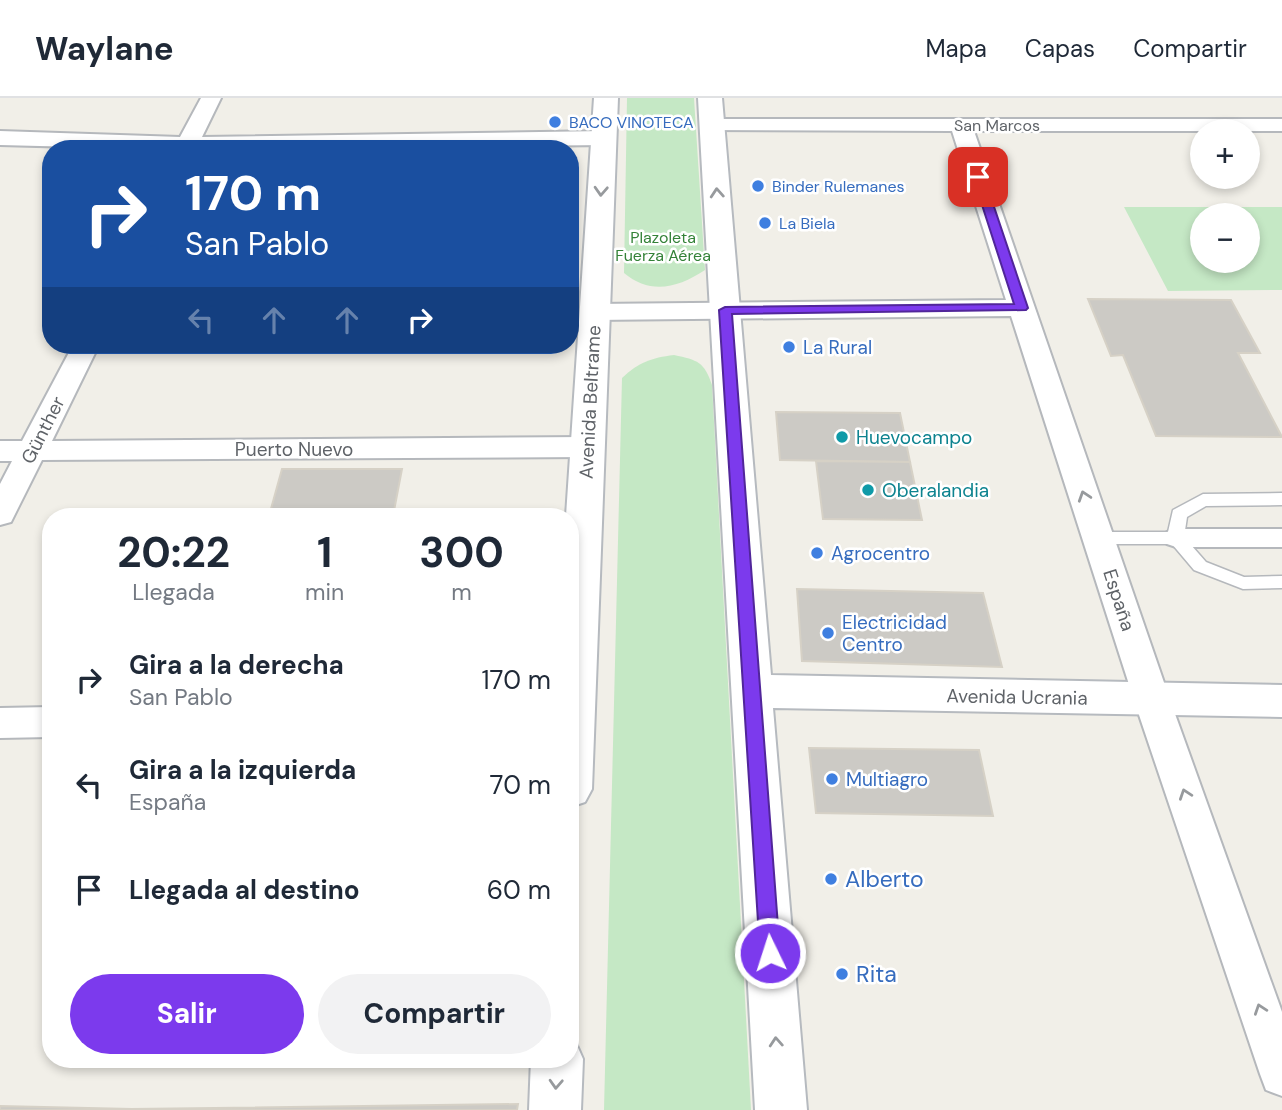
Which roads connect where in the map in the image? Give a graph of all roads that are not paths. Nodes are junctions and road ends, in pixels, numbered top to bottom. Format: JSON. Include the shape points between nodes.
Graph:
{"nodes":[{"id":1,"x":211,"y":98,"type":"edge"},
{"id":2,"x":607,"y":98,"type":"edge"},
{"id":3,"x":711,"y":112,"type":"edge"},
{"id":4,"x":961,"y":125,"type":"junction"},
{"id":5,"x":1282,"y":125,"type":"edge"},
{"id":6,"x":0,"y":138,"type":"edge"},
{"id":7,"x":604,"y":138,"type":"junction"},
{"id":8,"x":46,"y":140,"type":"edge"},
{"id":9,"x":189,"y":140,"type":"edge"},
{"id":10,"x":500,"y":140,"type":"edge"},
{"id":11,"x":1021,"y":308,"type":"junction"},
{"id":12,"x":725,"y":310,"type":"junction"},
{"id":13,"x":594,"y":313,"type":"junction"},
{"id":14,"x":81,"y":354,"type":"edge"},
{"id":15,"x":587,"y":447,"type":"junction"},
{"id":16,"x":32,"y":450,"type":"junction"},
{"id":17,"x":0,"y":451,"type":"edge"},
{"id":18,"x":1282,"y":499,"type":"edge"},
{"id":19,"x":0,"y":514,"type":"edge"},
{"id":20,"x":1098,"y":538,"type":"junction"},
{"id":21,"x":1176,"y":538,"type":"junction"},
{"id":22,"x":1282,"y":538,"type":"edge"},
{"id":23,"x":1282,"y":582,"type":"edge"},
{"id":24,"x":579,"y":590,"type":"edge"},
{"id":25,"x":752,"y":691,"type":"junction"},
{"id":26,"x":1152,"y":700,"type":"junction"},
{"id":27,"x":1282,"y":701,"type":"edge"},
{"id":28,"x":42,"y":722,"type":"edge"},
{"id":29,"x":0,"y":723,"type":"edge"},
{"id":30,"x":557,"y":1068,"type":"edge"},
{"id":31,"x":1282,"y":1074,"type":"edge"},
{"id":32,"x":555,"y":1110,"type":"edge"},
{"id":33,"x":781,"y":1110,"type":"edge"}],
"edges":[{"from":1,"to":9,"type":"street"},
{"from":2,"to":7,"type":"main road","name":"Avenida Beltrame"},
{"from":3,"to":4,"type":"street","name":"San Marcos"},
{"from":12,"to":3,"type":"main road","one_way":true},
{"from":4,"to":5,"type":"street","name":"San Marcos"},
{"from":4,"to":11,"type":"street","name":"España"},
{"from":6,"to":8,"type":"street"},
{"from":7,"to":10,"type":"street"},
{"from":7,"to":13,"type":"main road","name":"Avenida Beltrame","one_way":true},
{"from":11,"to":12,"type":"street"},
{"from":20,"to":11,"type":"street","name":"España","one_way":true},
{"from":12,"to":13,"type":"street"},
{"from":12,"to":25,"type":"main road"},
{"from":13,"to":15,"type":"main road","name":"Avenida Beltrame"},
{"from":14,"to":16,"type":"street","name":"Günther"},
{"from":15,"to":16,"type":"street","name":"Puerto Nuevo"},
{"from":15,"to":24,"type":"main road","name":"Avenida Beltrame"},
{"from":16,"to":17,"type":"street","name":"Puerto Nuevo"},
{"from":16,"to":19,"type":"street","name":"Günther"},
{"from":18,"to":21,"type":"lane","via":[[1203,500],[1179,513]]},
{"from":20,"to":21,"type":"lane"},
{"from":20,"to":26,"type":"street","name":"España"},
{"from":21,"to":22,"type":"street"},
{"from":21,"to":23,"type":"lane","via":[[1200,566],[1243,583]]},
{"from":25,"to":26,"type":"main road","name":"Avenida Ucrania"},
{"from":33,"to":25,"type":"main road","one_way":true},
{"from":26,"to":27,"type":"main road","name":"Avenida Ucrania"},
{"from":31,"to":26,"type":"street","name":"España","one_way":true},
{"from":28,"to":29,"type":"street"},
{"from":30,"to":32,"type":"main road","one_way":true}]}
